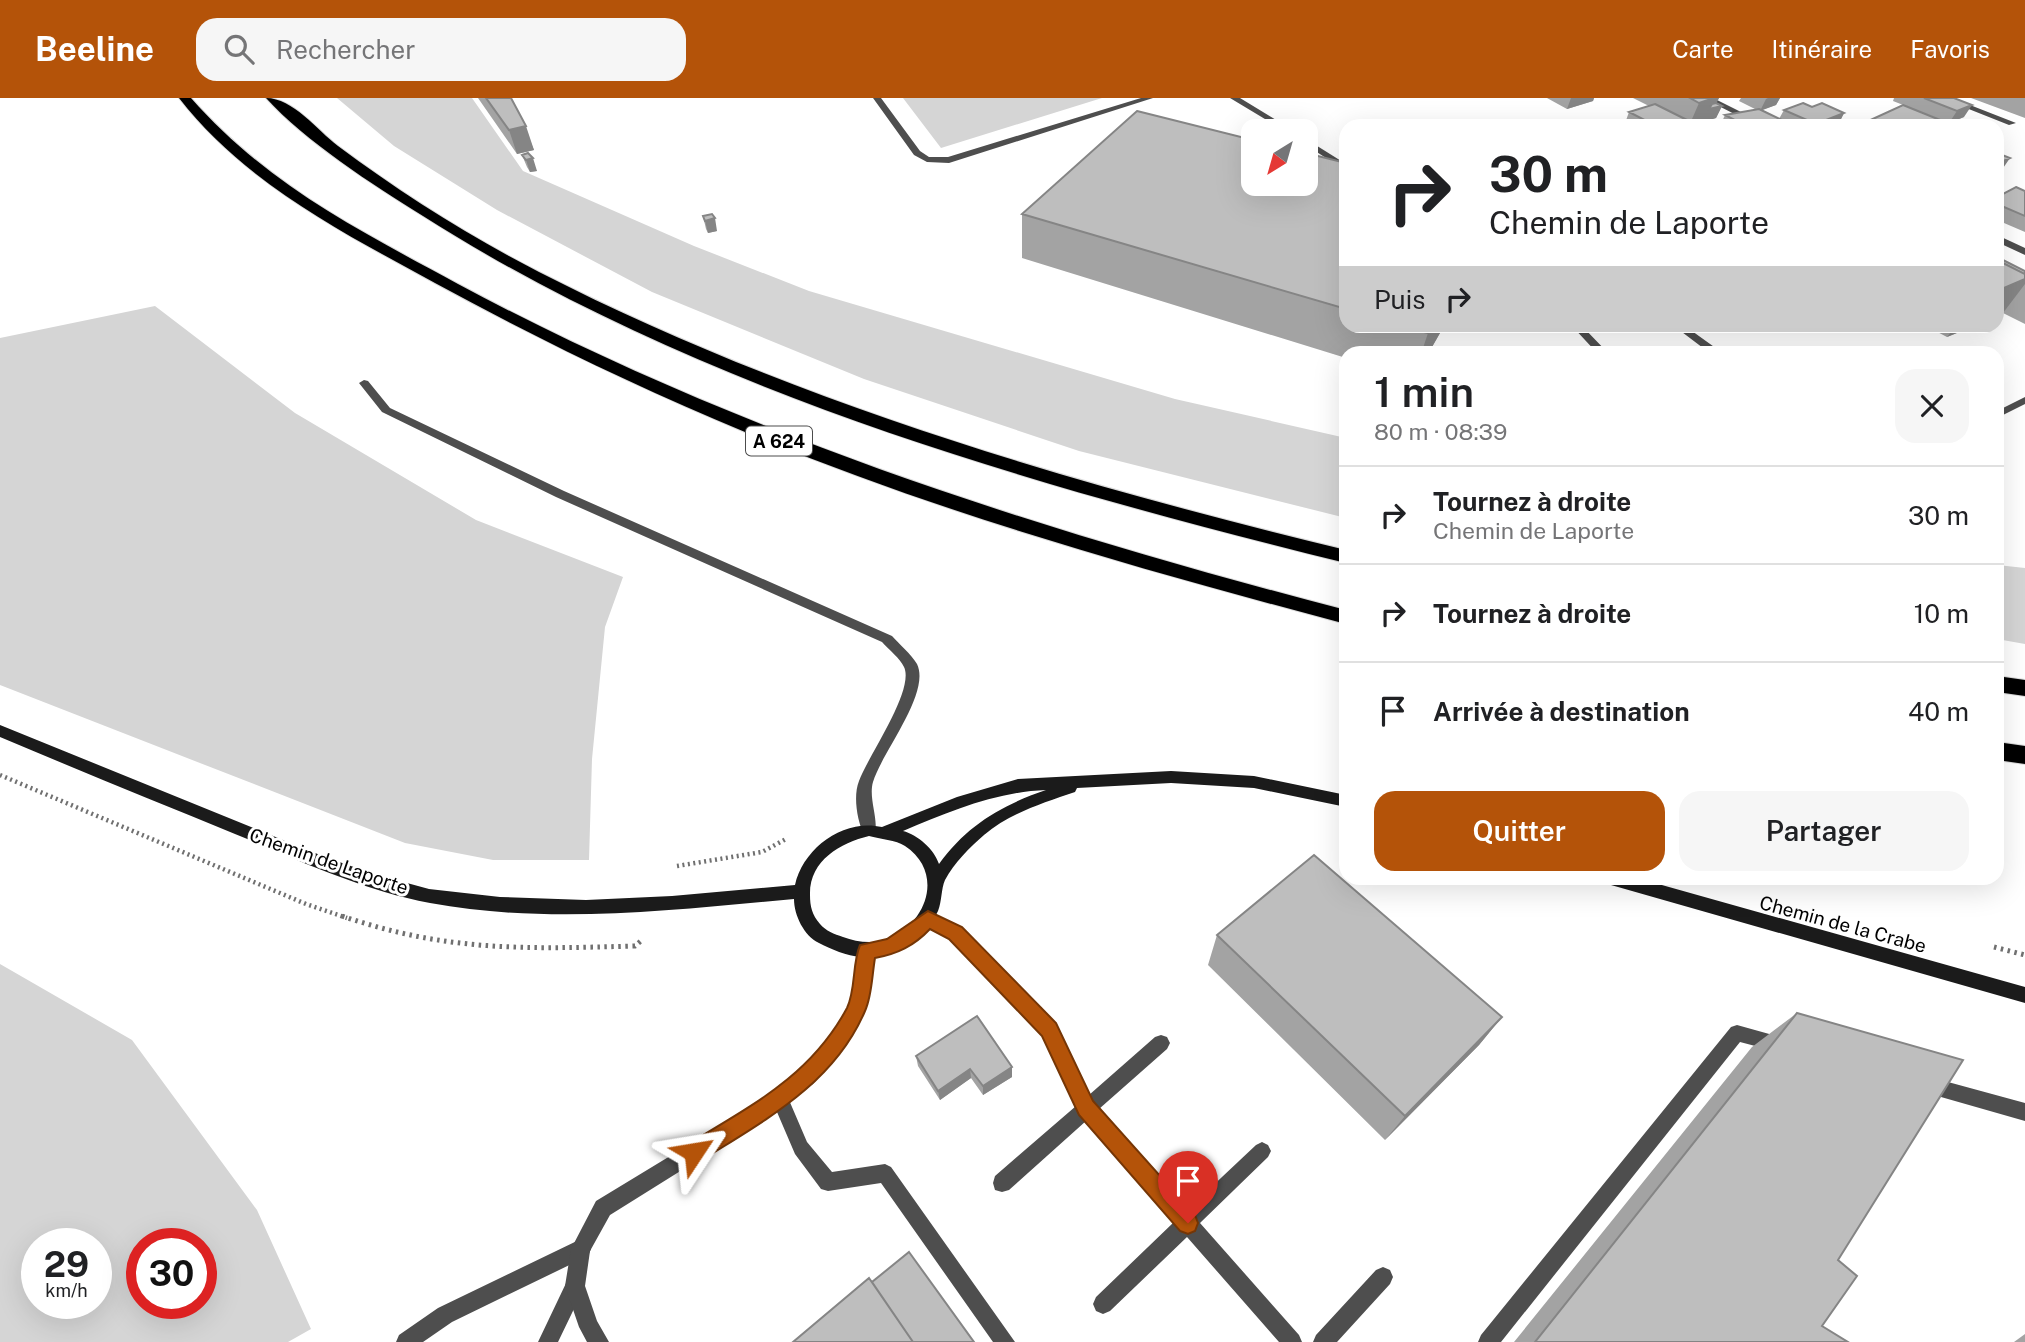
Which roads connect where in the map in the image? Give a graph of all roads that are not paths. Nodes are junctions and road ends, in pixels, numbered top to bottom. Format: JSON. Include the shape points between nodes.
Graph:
{"nodes":[{"id":1,"x":185,"y":98,"type":"edge"},
{"id":2,"x":877,"y":98,"type":"edge"},
{"id":3,"x":1149,"y":98,"type":"edge"},
{"id":4,"x":1234,"y":98,"type":"edge"},
{"id":5,"x":1707,"y":98,"type":"edge"},
{"id":6,"x":1945,"y":98,"type":"edge"},
{"id":7,"x":277,"y":101,"type":"edge"},
{"id":8,"x":1270,"y":119,"type":"edge"},
{"id":9,"x":1750,"y":119,"type":"edge"},
{"id":10,"x":1999,"y":119,"type":"edge"},
{"id":11,"x":2004,"y":121,"type":"edge"},
{"id":12,"x":2012,"y":124,"type":"dead end"},
{"id":13,"x":1318,"y":150,"type":"edge"},
{"id":14,"x":1339,"y":163,"type":"edge"},
{"id":15,"x":2004,"y":242,"type":"edge"},
{"id":16,"x":2025,"y":252,"type":"edge"},
{"id":17,"x":1584,"y":333,"type":"edge"},
{"id":18,"x":1689,"y":333,"type":"edge"},
{"id":19,"x":1596,"y":346,"type":"edge"},
{"id":20,"x":1708,"y":346,"type":"edge"},
{"id":21,"x":364,"y":383,"type":"dead end"},
{"id":22,"x":2025,"y":400,"type":"edge"},
{"id":23,"x":2004,"y":411,"type":"edge"},
{"id":24,"x":1339,"y":555,"type":"edge"},
{"id":25,"x":1339,"y":615,"type":"edge"},
{"id":26,"x":2004,"y":685,"type":"edge"},
{"id":27,"x":2025,"y":688,"type":"edge"},
{"id":28,"x":0,"y":731,"type":"edge"},
{"id":29,"x":2004,"y":752,"type":"edge"},
{"id":30,"x":2025,"y":755,"type":"edge"},
{"id":31,"x":1085,"y":783,"type":"junction"},
{"id":32,"x":1339,"y":800,"type":"edge"},
{"id":33,"x":869,"y":830,"type":"junction"},
{"id":34,"x":887,"y":831,"type":"junction"},
{"id":35,"x":938,"y":878,"type":"junction"},
{"id":36,"x":1636,"y":885,"type":"edge"},
{"id":37,"x":801,"y":891,"type":"junction"},
{"id":38,"x":928,"y":919,"type":"junction"},
{"id":39,"x":867,"y":951,"type":"junction"},
{"id":40,"x":2025,"y":995,"type":"edge"},
{"id":41,"x":1161,"y":1043,"type":"dead end"},
{"id":42,"x":1790,"y":1048,"type":"edge"},
{"id":43,"x":1907,"y":1080,"type":"edge"},
{"id":44,"x":780,"y":1099,"type":"junction"},
{"id":45,"x":1086,"y":1108,"type":"junction"},
{"id":46,"x":2025,"y":1112,"type":"edge"},
{"id":47,"x":1262,"y":1151,"type":"dead end"},
{"id":48,"x":1002,"y":1184,"type":"dead end"},
{"id":49,"x":1188,"y":1223,"type":"junction"},
{"id":50,"x":581,"y":1249,"type":"junction"},
{"id":51,"x":1383,"y":1278,"type":"dead end"},
{"id":52,"x":575,"y":1286,"type":"junction"},
{"id":53,"x":1103,"y":1304,"type":"dead end"},
{"id":54,"x":406,"y":1342,"type":"edge"},
{"id":55,"x":548,"y":1342,"type":"edge"},
{"id":56,"x":599,"y":1342,"type":"edge"},
{"id":57,"x":1005,"y":1342,"type":"edge"},
{"id":58,"x":1292,"y":1342,"type":"edge"},
{"id":59,"x":1323,"y":1342,"type":"edge"},
{"id":60,"x":1488,"y":1342,"type":"edge"}],
"edges":[{"from":1,"to":25,"type":"highway","number":"A 624","via":[[253,167],[338,222],[484,305],[705,411],[968,508],[1162,570]]},
{"from":2,"to":3,"type":"street","via":[[917,153],[928,159],[949,160]]},
{"from":4,"to":8,"type":"street"},
{"from":5,"to":9,"type":"street"},
{"from":6,"to":10,"type":"street"},
{"from":7,"to":24,"type":"highway","number":"A 624","via":[[336,152],[445,225],[599,308],[676,343],[963,451],[1161,511]]},
{"from":11,"to":12,"type":"street"},
{"from":13,"to":14,"type":"street"},
{"from":15,"to":16,"type":"street"},
{"from":17,"to":19,"type":"street"},
{"from":18,"to":20,"type":"street"},
{"from":21,"to":33,"type":"street","via":[[386,410],[560,494],[887,639],[911,666],[912,687],[865,783]]},
{"from":22,"to":23,"type":"street"},
{"from":26,"to":27,"type":"highway"},
{"from":28,"to":37,"type":"street","name":"Chemin de Laporte","via":[[349,872],[455,900],[555,909],[680,904]]},
{"from":29,"to":30,"type":"highway"},
{"from":31,"to":32,"type":"street","via":[[1171,777],[1254,782]]},
{"from":31,"to":34,"type":"street","via":[[1018,785]]},
{"from":31,"to":35,"type":"street","via":[[1026,802],[985,824],[958,848]]},
{"from":33,"to":34,"type":"street"},
{"from":33,"to":37,"type":"street","via":[[850,834],[821,850],[803,877]]},
{"from":34,"to":35,"type":"street","via":[[921,847]]},
{"from":35,"to":38,"type":"street","via":[[939,892]]},
{"from":36,"to":40,"type":"street","name":"Chemin de la Crabe"},
{"from":37,"to":39,"type":"street","via":[[804,914],[818,934],[840,947]]},
{"from":38,"to":39,"type":"street","via":[[911,936],[890,947]]},
{"from":38,"to":45,"type":"street","via":[[956,933],[1049,1029]]},
{"from":39,"to":44,"type":"street","via":[[857,1008],[831,1050],[807,1078]]},
{"from":41,"to":45,"type":"street"},
{"from":42,"to":60,"type":"street","via":[[1737,1033]]},
{"from":43,"to":46,"type":"street"},
{"from":44,"to":50,"type":"street","via":[[603,1208]]},
{"from":44,"to":57,"type":"street","via":[[801,1148],[828,1182],[885,1173]]},
{"from":45,"to":48,"type":"street"},
{"from":45,"to":49,"type":"street"},
{"from":47,"to":49,"type":"street"},
{"from":49,"to":53,"type":"street"},
{"from":49,"to":58,"type":"street"},
{"from":50,"to":52,"type":"street"},
{"from":50,"to":54,"type":"street","via":[[445,1315]]},
{"from":51,"to":59,"type":"street"},
{"from":52,"to":55,"type":"street"},
{"from":52,"to":56,"type":"street"}]}
